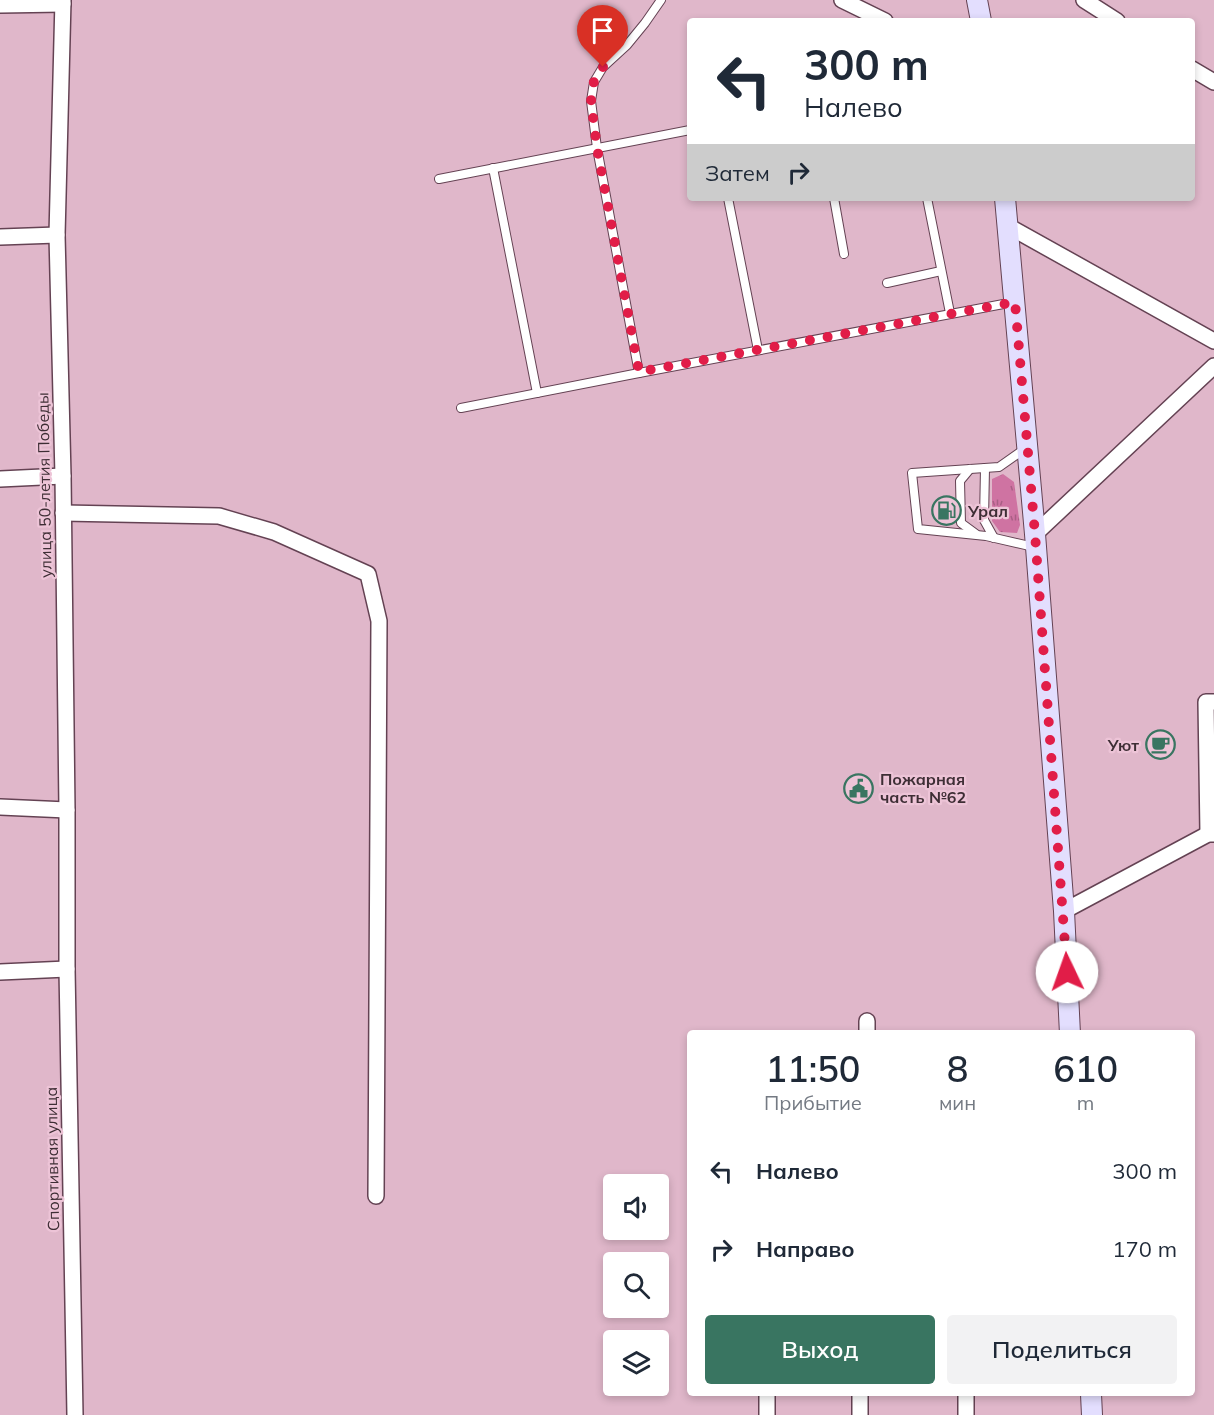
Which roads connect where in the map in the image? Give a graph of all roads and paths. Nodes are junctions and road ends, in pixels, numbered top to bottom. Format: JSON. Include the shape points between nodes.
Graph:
{"nodes":[{"id":1,"x":661,"y":0,"type":"edge"},
{"id":2,"x":842,"y":0,"type":"edge"},
{"id":3,"x":976,"y":0,"type":"edge"},
{"id":4,"x":1084,"y":0,"type":"edge"},
{"id":5,"x":63,"y":2,"type":"edge"},
{"id":6,"x":0,"y":5,"type":"edge"},
{"id":7,"x":879,"y":18,"type":"edge"},
{"id":8,"x":980,"y":18,"type":"edge"},
{"id":9,"x":1112,"y":18,"type":"edge"},
{"id":10,"x":1195,"y":71,"type":"edge"},
{"id":11,"x":1214,"y":82,"type":"edge"},
{"id":12,"x":687,"y":131,"type":"edge"},
{"id":13,"x":597,"y":148,"type":"junction"},
{"id":14,"x":493,"y":168,"type":"junction"},
{"id":15,"x":439,"y":178,"type":"dead end"},
{"id":16,"x":729,"y":201,"type":"edge"},
{"id":17,"x":835,"y":201,"type":"edge"},
{"id":18,"x":928,"y":201,"type":"edge"},
{"id":19,"x":1005,"y":201,"type":"edge"},
{"id":20,"x":1008,"y":226,"type":"junction"},
{"id":21,"x":57,"y":235,"type":"junction"},
{"id":22,"x":0,"y":237,"type":"edge"},
{"id":23,"x":844,"y":254,"type":"dead end"},
{"id":24,"x":941,"y":270,"type":"junction"},
{"id":25,"x":887,"y":283,"type":"dead end"},
{"id":26,"x":1015,"y":302,"type":"junction"},
{"id":27,"x":950,"y":314,"type":"junction"},
{"id":28,"x":1214,"y":341,"type":"edge"},
{"id":29,"x":758,"y":350,"type":"junction"},
{"id":30,"x":1214,"y":366,"type":"edge"},
{"id":31,"x":639,"y":372,"type":"junction"},
{"id":32,"x":537,"y":393,"type":"junction"},
{"id":33,"x":461,"y":408,"type":"dead end"},
{"id":34,"x":1028,"y":447,"type":"junction"},
{"id":35,"x":985,"y":468,"type":"junction"},
{"id":36,"x":970,"y":469,"type":"junction"},
{"id":37,"x":63,"y":476,"type":"junction"},
{"id":38,"x":0,"y":479,"type":"edge"},
{"id":39,"x":63,"y":513,"type":"junction"},
{"id":40,"x":978,"y":535,"type":"junction"},
{"id":41,"x":994,"y":538,"type":"junction"},
{"id":42,"x":1035,"y":541,"type":"junction"},
{"id":43,"x":1214,"y":702,"type":"edge"},
{"id":44,"x":0,"y":807,"type":"edge"},
{"id":45,"x":67,"y":810,"type":"junction"},
{"id":46,"x":1211,"y":834,"type":"edge"},
{"id":47,"x":1064,"y":911,"type":"junction"},
{"id":48,"x":67,"y":969,"type":"junction"},
{"id":49,"x":0,"y":972,"type":"edge"},
{"id":50,"x":1070,"y":1030,"type":"edge"},
{"id":51,"x":376,"y":1196,"type":"dead end"},
{"id":52,"x":767,"y":1396,"type":"edge"},
{"id":53,"x":860,"y":1396,"type":"edge"},
{"id":54,"x":966,"y":1396,"type":"edge"},
{"id":55,"x":1091,"y":1396,"type":"edge"},
{"id":56,"x":75,"y":1415,"type":"edge"},
{"id":57,"x":767,"y":1415,"type":"edge"},
{"id":58,"x":860,"y":1415,"type":"edge"},
{"id":59,"x":966,"y":1415,"type":"edge"},
{"id":60,"x":1092,"y":1415,"type":"edge"}],
"edges":[{"from":1,"to":13,"type":"lane","via":[[594,81],[591,101]]},
{"from":2,"to":7,"type":"street"},
{"from":3,"to":8,"type":"main road"},
{"from":4,"to":9,"type":"street"},
{"from":5,"to":6,"type":"street"},
{"from":5,"to":21,"type":"street","name":"улица 50-летия Победы"},
{"from":10,"to":11,"type":"street"},
{"from":12,"to":13,"type":"lane"},
{"from":13,"to":14,"type":"lane"},
{"from":13,"to":31,"type":"lane"},
{"from":14,"to":15,"type":"lane"},
{"from":14,"to":32,"type":"lane"},
{"from":16,"to":29,"type":"lane"},
{"from":17,"to":23,"type":"lane"},
{"from":18,"to":24,"type":"lane"},
{"from":19,"to":20,"type":"main road"},
{"from":20,"to":26,"type":"main road"},
{"from":20,"to":28,"type":"street"},
{"from":21,"to":22,"type":"street"},
{"from":21,"to":37,"type":"street","name":"улица 50-летия Победы"},
{"from":24,"to":25,"type":"lane"},
{"from":24,"to":27,"type":"lane"},
{"from":26,"to":27,"type":"lane"},
{"from":26,"to":34,"type":"main road"},
{"from":27,"to":29,"type":"lane"},
{"from":29,"to":31,"type":"lane"},
{"from":30,"to":42,"type":"street"},
{"from":31,"to":32,"type":"lane"},
{"from":32,"to":33,"type":"lane"},
{"from":34,"to":35,"type":"lane","via":[[999,467]]},
{"from":34,"to":42,"type":"main road"},
{"from":35,"to":36,"type":"lane"},
{"from":35,"to":41,"type":"lane","via":[[984,520]]},
{"from":36,"to":40,"type":"lane","via":[[960,481],[961,522]]},
{"from":36,"to":40,"type":"lane","via":[[912,473],[918,529]]},
{"from":37,"to":38,"type":"street"},
{"from":37,"to":39,"type":"street","name":"улица 50-летия Победы"},
{"from":39,"to":45,"type":"street","name":"улица 50-летия Победы"},
{"from":39,"to":51,"type":"street","via":[[219,516],[274,532],[368,574],[379,621]]},
{"from":40,"to":41,"type":"lane"},
{"from":41,"to":42,"type":"lane"},
{"from":42,"to":47,"type":"main road"},
{"from":43,"to":46,"type":"street","via":[[1206,702]]},
{"from":44,"to":45,"type":"street"},
{"from":45,"to":48,"type":"street","name":"улица 50-летия Победы"},
{"from":46,"to":47,"type":"street"},
{"from":47,"to":50,"type":"main road"},
{"from":48,"to":49,"type":"street"},
{"from":48,"to":56,"type":"street","name":"Спортивная улица"},
{"from":52,"to":57,"type":"street"},
{"from":53,"to":58,"type":"street"},
{"from":54,"to":59,"type":"street"},
{"from":55,"to":60,"type":"main road"}]}
